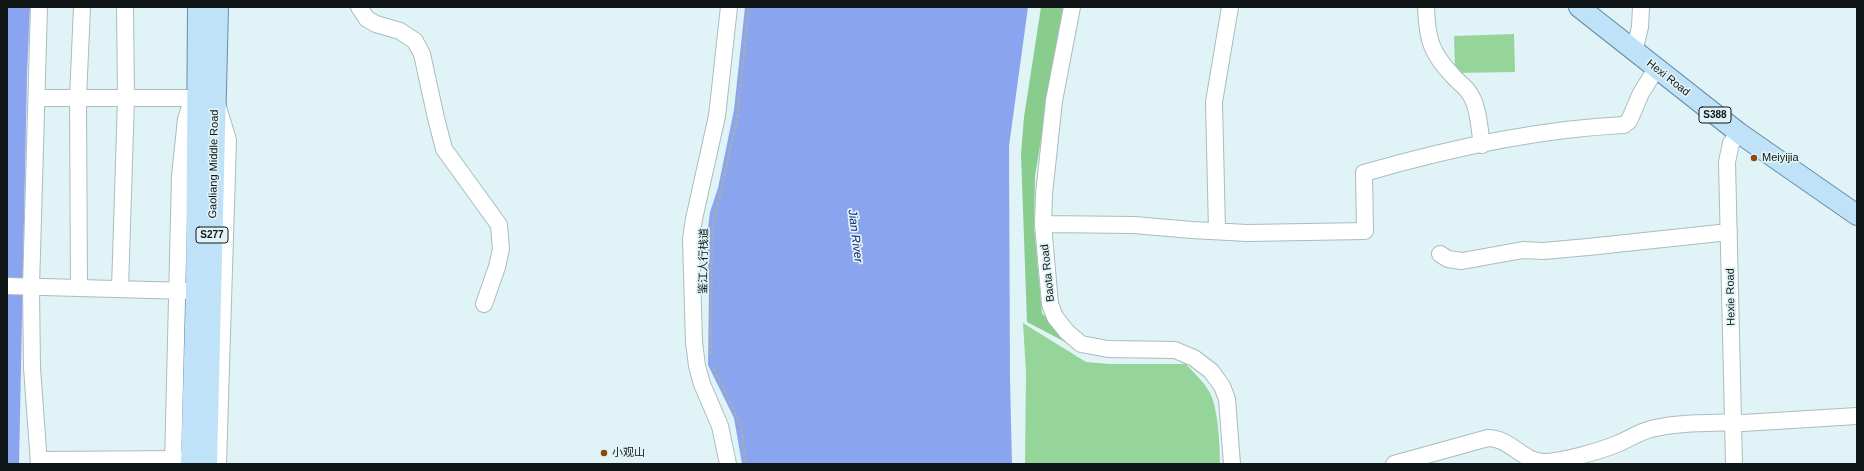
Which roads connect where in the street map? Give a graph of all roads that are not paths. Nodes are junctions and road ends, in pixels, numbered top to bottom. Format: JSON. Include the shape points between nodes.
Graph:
{"nodes":[{"id":1,"x":39,"y":7,"type":"edge"},
{"id":2,"x":82,"y":7,"type":"edge"},
{"id":3,"x":125,"y":7,"type":"edge"},
{"id":4,"x":198,"y":7,"type":"edge"},
{"id":5,"x":218,"y":7,"type":"edge"},
{"id":6,"x":359,"y":7,"type":"edge"},
{"id":7,"x":729,"y":7,"type":"edge"},
{"id":8,"x":1072,"y":7,"type":"edge"},
{"id":9,"x":1230,"y":7,"type":"edge"},
{"id":10,"x":1426,"y":7,"type":"edge"},
{"id":11,"x":1579,"y":7,"type":"edge"},
{"id":12,"x":1642,"y":7,"type":"edge"},
{"id":13,"x":1634,"y":52,"type":"junction"},
{"id":14,"x":1656,"y":69,"type":"junction"},
{"id":15,"x":37,"y":98,"type":"junction"},
{"id":16,"x":78,"y":98,"type":"junction"},
{"id":17,"x":126,"y":98,"type":"junction"},
{"id":18,"x":206,"y":98,"type":"junction"},
{"id":19,"x":1739,"y":133,"type":"junction"},
{"id":20,"x":1482,"y":145,"type":"junction"},
{"id":21,"x":1857,"y":215,"type":"edge"},
{"id":22,"x":1043,"y":224,"type":"junction"},
{"id":23,"x":1217,"y":231,"type":"junction"},
{"id":24,"x":1729,"y":232,"type":"junction"},
{"id":25,"x":1440,"y":254,"type":"dead end"},
{"id":26,"x":7,"y":286,"type":"edge"},
{"id":27,"x":27,"y":287,"type":"junction"},
{"id":28,"x":79,"y":288,"type":"junction"},
{"id":29,"x":120,"y":289,"type":"junction"},
{"id":30,"x":187,"y":291,"type":"junction"},
{"id":31,"x":484,"y":304,"type":"dead end"},
{"id":32,"x":216,"y":328,"type":"junction"},
{"id":33,"x":1857,"y":416,"type":"edge"},
{"id":34,"x":1733,"y":422,"type":"junction"},
{"id":35,"x":39,"y":462,"type":"edge"},
{"id":36,"x":187,"y":462,"type":"edge"},
{"id":37,"x":218,"y":464,"type":"edge"},
{"id":38,"x":728,"y":464,"type":"edge"},
{"id":39,"x":1232,"y":464,"type":"edge"},
{"id":40,"x":1394,"y":464,"type":"edge"},
{"id":41,"x":1734,"y":464,"type":"edge"}],
"edges":[{"from":1,"to":15,"type":"street"},
{"from":2,"to":16,"type":"street"},
{"from":3,"to":17,"type":"street"},
{"from":4,"to":18,"type":"main road","name":"Gaoliang Middle Road","number":"S277"},
{"from":5,"to":18,"type":"main road","name":"Gaoliang Middle Road","number":"S277"},
{"from":6,"to":31,"type":"street","via":[[367,20],[404,33],[415,41],[422,54],[444,149],[499,225],[501,249]]},
{"from":7,"to":38,"type":"street","via":[[716,116],[694,219],[690,252],[697,366],[720,426]]},
{"from":8,"to":22,"type":"street","name":"Baota Road","via":[[1054,101],[1046,168]]},
{"from":9,"to":23,"type":"street","via":[[1214,102]]},
{"from":10,"to":20,"type":"street","via":[[1428,38],[1433,52],[1442,65],[1470,92],[1475,105]]},
{"from":11,"to":13,"type":"main road","name":"Hexi Road","number":"S388"},
{"from":12,"to":13,"type":"street"},
{"from":13,"to":14,"type":"main road","name":"Hexi Road","number":"S388"},
{"from":14,"to":19,"type":"main road","name":"Hexi Road","number":"S388"},
{"from":14,"to":20,"type":"street","via":[[1641,93],[1629,121],[1624,125],[1548,131]]},
{"from":15,"to":16,"type":"street"},
{"from":15,"to":27,"type":"street"},
{"from":16,"to":17,"type":"street"},
{"from":16,"to":28,"type":"street"},
{"from":17,"to":18,"type":"street"},
{"from":17,"to":29,"type":"street"},
{"from":18,"to":30,"type":"main road","name":"Gaoliang Middle Road","number":"S277"},
{"from":18,"to":32,"type":"main road","name":"Gaoliang Middle Road","number":"S277","via":[[218,231]]},
{"from":19,"to":21,"type":"main road","name":"Hexi Road","number":"S388"},
{"from":19,"to":24,"type":"street","name":"Hexie Road","via":[[1731,143],[1727,162]]},
{"from":20,"to":23,"type":"street","via":[[1417,158],[1364,173],[1365,231]]},
{"from":22,"to":23,"type":"street","via":[[1134,225]]},
{"from":22,"to":39,"type":"street","name":"Baota Road","via":[[1050,304],[1055,318],[1081,344],[1108,349],[1175,350],[1194,358],[1211,371],[1222,386],[1227,399]]},
{"from":24,"to":25,"type":"street","via":[[1581,248],[1523,250],[1462,261],[1448,259]]},
{"from":24,"to":34,"type":"street","name":"Hexie Road"},
{"from":26,"to":27,"type":"street"},
{"from":27,"to":28,"type":"street"},
{"from":27,"to":35,"type":"street"},
{"from":28,"to":29,"type":"street"},
{"from":29,"to":30,"type":"street"},
{"from":30,"to":36,"type":"main road","name":"Gaoliang Middle Road","number":"S277"},
{"from":32,"to":36,"type":"main road","name":"Gaoliang Middle Road","number":"S277"},
{"from":32,"to":37,"type":"street"},
{"from":33,"to":34,"type":"street","via":[[1743,424]]},
{"from":34,"to":40,"type":"street","via":[[1650,429],[1608,447],[1543,462],[1505,442],[1488,438]]},
{"from":34,"to":41,"type":"street","name":"Hexie Road"},
{"from":35,"to":36,"type":"street"}]}
